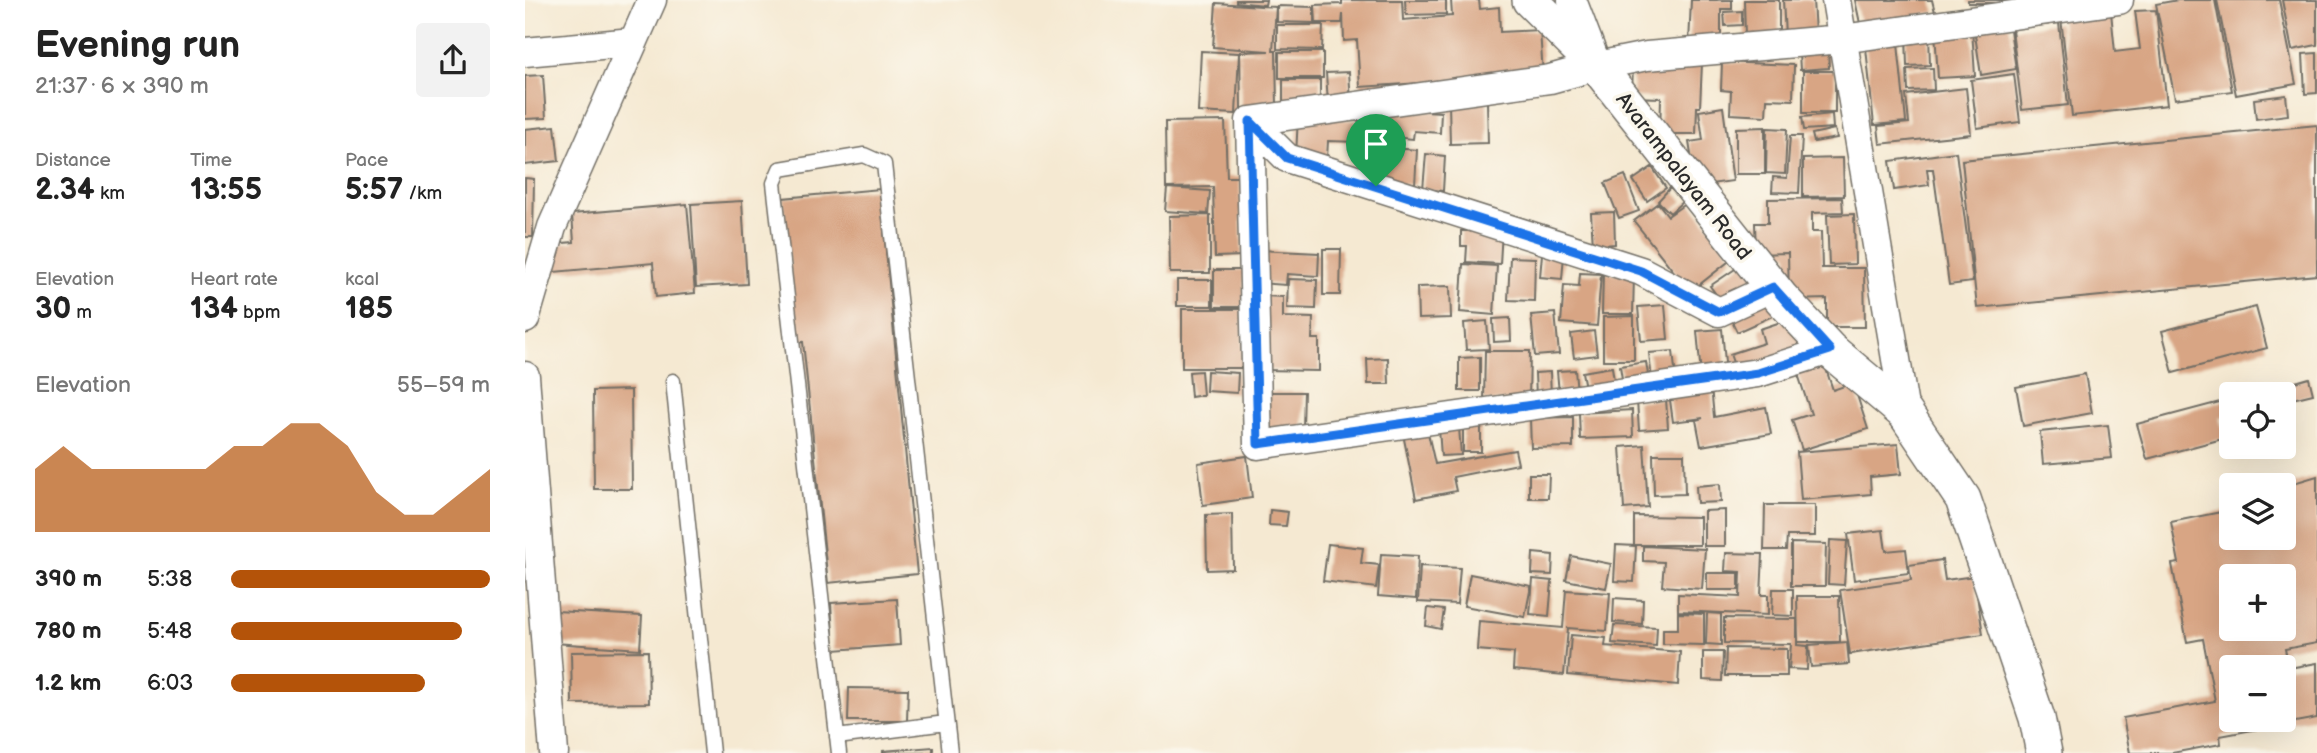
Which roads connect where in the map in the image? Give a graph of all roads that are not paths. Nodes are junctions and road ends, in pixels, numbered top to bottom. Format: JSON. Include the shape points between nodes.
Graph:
{"nodes":[{"id":1,"x":652,"y":0,"type":"edge"},
{"id":2,"x":1530,"y":0,"type":"edge"},
{"id":3,"x":1572,"y":0,"type":"edge"},
{"id":4,"x":1836,"y":0,"type":"edge"},
{"id":5,"x":2119,"y":0,"type":"edge"},
{"id":6,"x":1842,"y":39,"type":"junction"},
{"id":7,"x":633,"y":43,"type":"junction"},
{"id":8,"x":525,"y":52,"type":"edge"},
{"id":9,"x":1597,"y":66,"type":"junction"},
{"id":10,"x":1250,"y":121,"type":"junction"},
{"id":11,"x":1773,"y":287,"type":"junction"},
{"id":12,"x":525,"y":319,"type":"edge"},
{"id":13,"x":1830,"y":350,"type":"junction"},
{"id":14,"x":525,"y":376,"type":"edge"},
{"id":15,"x":673,"y":381,"type":"dead end"},
{"id":16,"x":1905,"y":413,"type":"junction"},
{"id":17,"x":946,"y":723,"type":"junction"},
{"id":18,"x":837,"y":737,"type":"junction"},
{"id":19,"x":554,"y":753,"type":"edge"},
{"id":20,"x":712,"y":753,"type":"edge"},
{"id":21,"x":839,"y":753,"type":"edge"},
{"id":22,"x":950,"y":753,"type":"edge"},
{"id":23,"x":2044,"y":753,"type":"edge"}],
"edges":[{"from":1,"to":7,"type":"street"},
{"from":2,"to":9,"type":"street","name":"Avarampalayam Road"},
{"from":3,"to":9,"type":"street"},
{"from":4,"to":6,"type":"street"},
{"from":5,"to":6,"type":"street"},
{"from":6,"to":9,"type":"street","via":[[1647,56]]},
{"from":6,"to":16,"type":"street"},
{"from":7,"to":8,"type":"street"},
{"from":7,"to":12,"type":"street","via":[[552,227]]},
{"from":9,"to":10,"type":"street","via":[[1551,79]]},
{"from":9,"to":11,"type":"street","name":"Avarampalayam Road"},
{"from":10,"to":11,"type":"street","via":[[1287,158],[1641,271],[1719,312]]},
{"from":10,"to":13,"type":"street","via":[[1258,444],[1745,376]]},
{"from":11,"to":13,"type":"street","name":"Avarampalayam Road"},
{"from":13,"to":16,"type":"street","name":"Avarampalayam Road"},
{"from":14,"to":19,"type":"street"},
{"from":15,"to":20,"type":"lane"},
{"from":16,"to":23,"type":"street","name":"Avarampalayam Road","via":[[1963,499],[2037,718]]},
{"from":17,"to":18,"type":"lane"},
{"from":17,"to":18,"type":"lane","via":[[884,164],[864,155],[780,169],[774,183]]},
{"from":17,"to":22,"type":"lane"},
{"from":18,"to":21,"type":"lane"}]}
